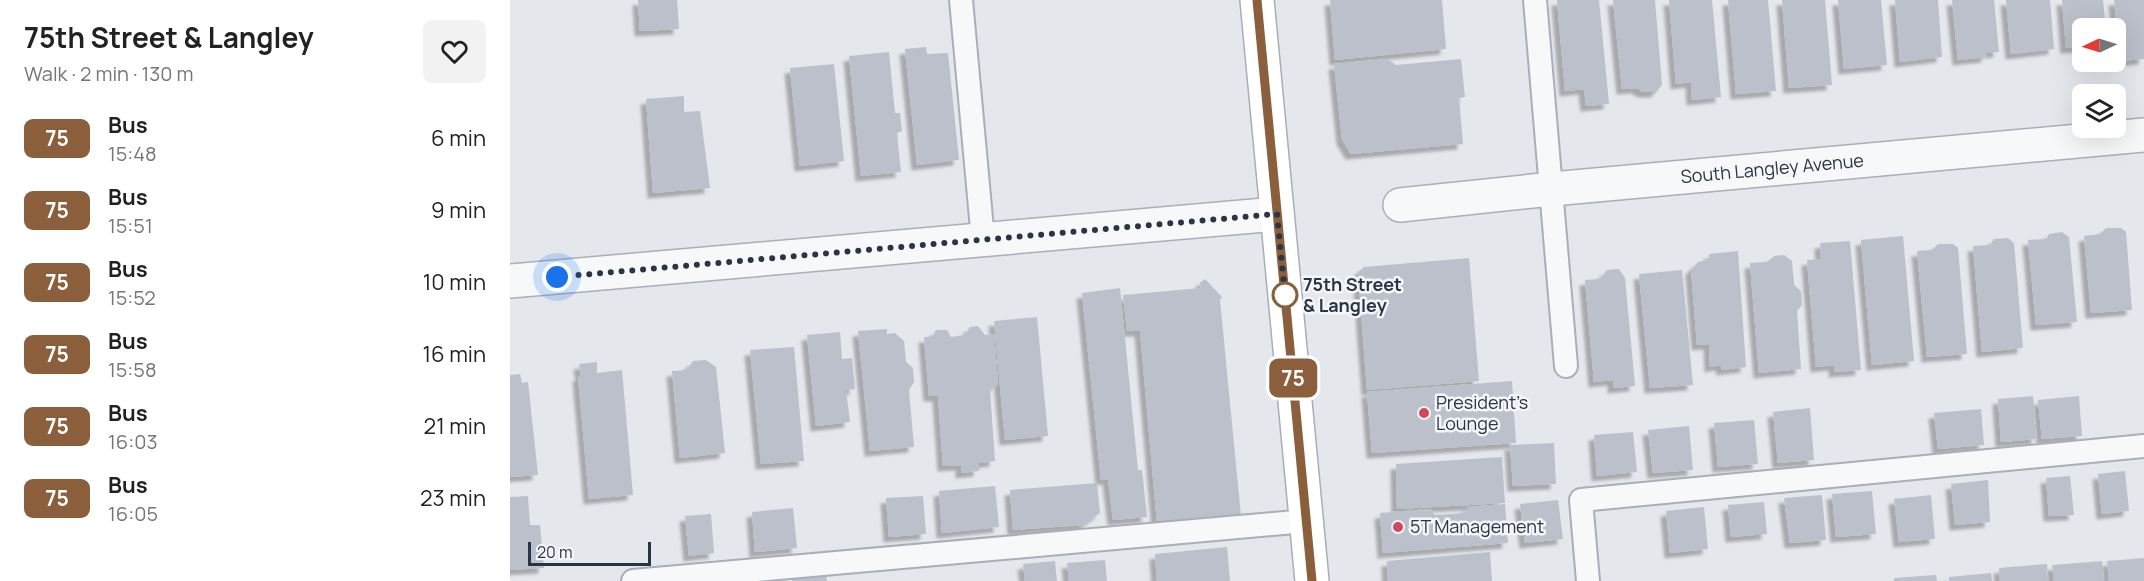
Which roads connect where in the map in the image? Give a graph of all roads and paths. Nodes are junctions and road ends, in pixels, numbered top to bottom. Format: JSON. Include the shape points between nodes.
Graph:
{"nodes":[{"id":1,"x":961,"y":0,"type":"edge"},
{"id":2,"x":1257,"y":0,"type":"edge"},
{"id":3,"x":1535,"y":0,"type":"edge"},
{"id":4,"x":2144,"y":135,"type":"edge"},
{"id":5,"x":1552,"y":189,"type":"junction"},
{"id":6,"x":1400,"y":205,"type":"dead end"},
{"id":7,"x":1277,"y":214,"type":"junction"},
{"id":8,"x":983,"y":240,"type":"junction"},
{"id":9,"x":510,"y":281,"type":"edge"},
{"id":10,"x":1566,"y":366,"type":"dead end"},
{"id":11,"x":2144,"y":447,"type":"edge"},
{"id":12,"x":1306,"y":521,"type":"junction"},
{"id":13,"x":633,"y":581,"type":"edge"},
{"id":14,"x":1312,"y":581,"type":"edge"},
{"id":15,"x":1588,"y":581,"type":"edge"}],
"edges":[{"from":1,"to":8,"type":"lane"},
{"from":2,"to":7,"type":"street"},
{"from":3,"to":5,"type":"lane"},
{"from":4,"to":5,"type":"street","name":"South Langley Avenue"},
{"from":5,"to":6,"type":"street","name":"South Langley Avenue"},
{"from":5,"to":10,"type":"lane"},
{"from":7,"to":8,"type":"street"},
{"from":7,"to":12,"type":"street"},
{"from":8,"to":9,"type":"street"},
{"from":11,"to":15,"type":"lane","via":[[1581,500]]},
{"from":12,"to":13,"type":"lane"},
{"from":12,"to":14,"type":"street"}]}
